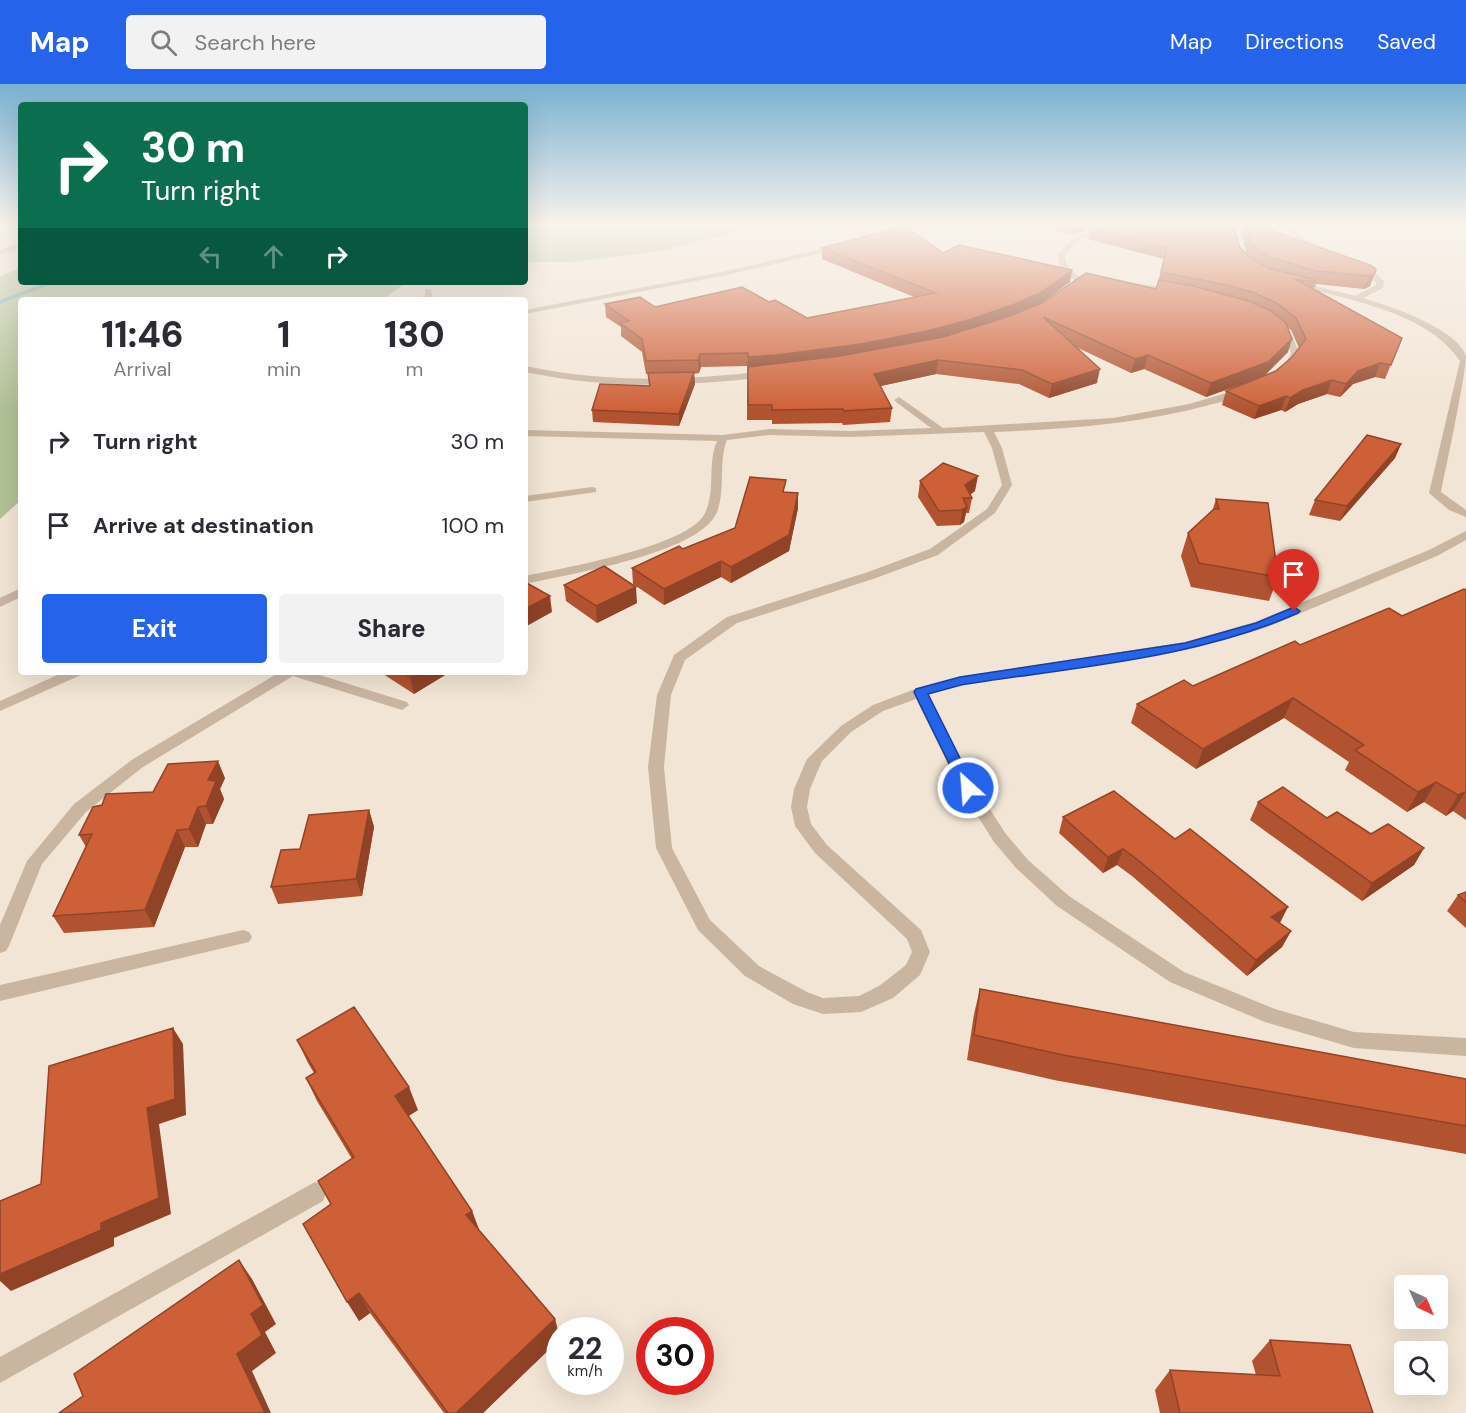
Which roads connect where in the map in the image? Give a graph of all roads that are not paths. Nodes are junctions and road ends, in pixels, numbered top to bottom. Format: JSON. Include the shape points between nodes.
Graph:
{"nodes":[{"id":1,"x":655,"y":287,"type":"edge"},
{"id":2,"x":1075,"y":287,"type":"edge"},
{"id":3,"x":1143,"y":287,"type":"edge"},
{"id":4,"x":1311,"y":287,"type":"edge"},
{"id":5,"x":1378,"y":287,"type":"edge"},
{"id":6,"x":1182,"y":292,"type":"edge"},
{"id":7,"x":1062,"y":299,"type":"edge"},
{"id":8,"x":1354,"y":299,"type":"junction"},
{"id":9,"x":528,"y":311,"type":"edge"},
{"id":10,"x":1273,"y":323,"type":"edge"},
{"id":11,"x":528,"y":370,"type":"edge"},
{"id":12,"x":778,"y":373,"type":"edge"},
{"id":13,"x":1267,"y":379,"type":"edge"},
{"id":14,"x":1251,"y":388,"type":"edge"},
{"id":15,"x":899,"y":400,"type":"dead end"},
{"id":16,"x":988,"y":429,"type":"junction"},
{"id":17,"x":942,"y":432,"type":"junction"},
{"id":18,"x":528,"y":433,"type":"edge"},
{"id":19,"x":723,"y":438,"type":"junction"},
{"id":20,"x":592,"y":490,"type":"dead end"},
{"id":21,"x":528,"y":499,"type":"edge"},
{"id":22,"x":1466,"y":514,"type":"edge"},
{"id":23,"x":1466,"y":535,"type":"edge"},
{"id":24,"x":528,"y":579,"type":"edge"},
{"id":25,"x":18,"y":594,"type":"edge"},
{"id":26,"x":0,"y":603,"type":"edge"},
{"id":27,"x":69,"y":675,"type":"edge"},
{"id":28,"x":287,"y":675,"type":"edge"},
{"id":29,"x":302,"y":675,"type":"edge"},
{"id":30,"x":920,"y":692,"type":"junction"},
{"id":31,"x":402,"y":705,"type":"dead end"},
{"id":32,"x":0,"y":706,"type":"edge"},
{"id":33,"x":243,"y":937,"type":"dead end"},
{"id":34,"x":0,"y":946,"type":"edge"},
{"id":35,"x":0,"y":993,"type":"edge"},
{"id":36,"x":1466,"y":1047,"type":"edge"},
{"id":37,"x":315,"y":1193,"type":"dead end"},
{"id":38,"x":0,"y":1371,"type":"edge"}],
"edges":[{"from":1,"to":9,"type":"street"},
{"from":2,"to":7,"type":"street"},
{"from":3,"to":6,"type":"street"},
{"from":4,"to":8,"type":"street"},
{"from":5,"to":8,"type":"street"},
{"from":8,"to":22,"type":"street","via":[[1419,322],[1443,335],[1464,358],[1435,493]]},
{"from":10,"to":13,"type":"street","via":[[1285,330],[1294,352],[1288,364]]},
{"from":11,"to":12,"type":"street","via":[[619,381]]},
{"from":14,"to":16,"type":"street","via":[[1209,404],[1154,416]]},
{"from":15,"to":17,"type":"street"},
{"from":16,"to":17,"type":"street"},
{"from":16,"to":30,"type":"street","via":[[1007,485],[991,511],[934,552],[732,620],[679,658],[664,695],[656,767],[664,848],[704,925],[752,971],[800,998],[823,1005],[861,1004],[897,985],[913,970],[921,952],[915,935],[821,849],[804,826],[799,807],[815,759],[846,729],[878,708]]},
{"from":17,"to":19,"type":"street","via":[[744,433]]},
{"from":18,"to":19,"type":"street"},
{"from":19,"to":24,"type":"street","via":[[718,448],[715,502],[705,524],[680,540],[640,553]]},
{"from":20,"to":21,"type":"street"},
{"from":23,"to":30,"type":"street","via":[[1433,553],[1260,626],[1186,646],[960,681]]},
{"from":25,"to":26,"type":"street"},
{"from":27,"to":32,"type":"street"},
{"from":28,"to":34,"type":"street","via":[[138,763],[80,808],[35,861]]},
{"from":29,"to":31,"type":"street"},
{"from":30,"to":36,"type":"street","via":[[968,788],[1022,864],[1063,901],[1178,977],[1272,1016],[1354,1040]]},
{"from":33,"to":35,"type":"street"},
{"from":37,"to":38,"type":"street"}]}
